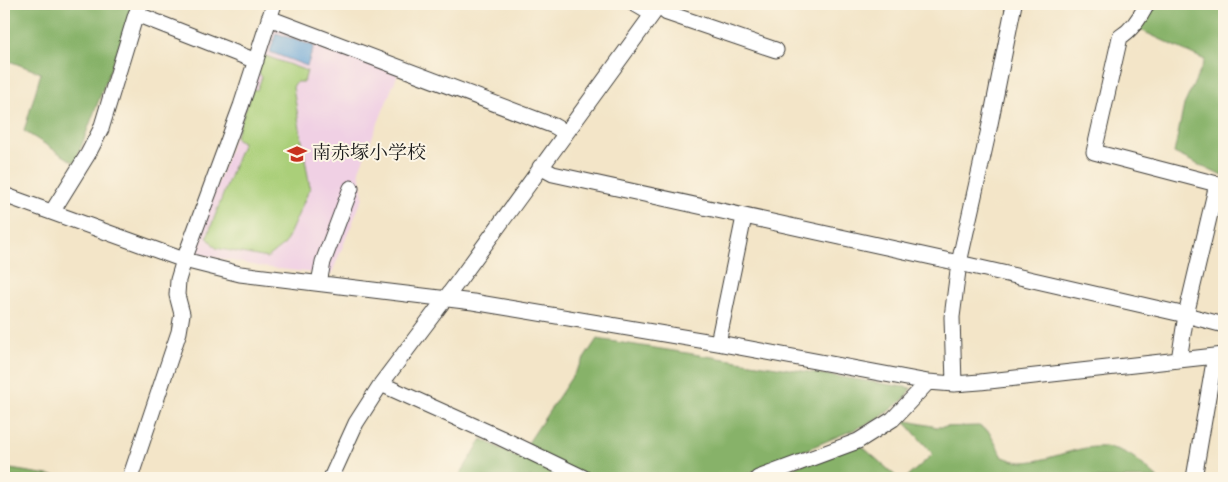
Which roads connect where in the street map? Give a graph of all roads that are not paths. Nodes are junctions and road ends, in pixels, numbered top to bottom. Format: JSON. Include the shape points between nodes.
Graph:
{"nodes":[{"id":1,"x":635,"y":4,"type":"edge"},
{"id":2,"x":1014,"y":4,"type":"edge"},
{"id":3,"x":1147,"y":4,"type":"edge"},
{"id":4,"x":657,"y":8,"type":"edge"},
{"id":5,"x":138,"y":9,"type":"edge"},
{"id":6,"x":272,"y":11,"type":"edge"},
{"id":7,"x":776,"y":50,"type":"dead end"},
{"id":8,"x":256,"y":61,"type":"junction"},
{"id":9,"x":566,"y":133,"type":"junction"},
{"id":10,"x":540,"y":167,"type":"junction"},
{"id":11,"x":351,"y":188,"type":"dead end"},
{"id":12,"x":4,"y":195,"type":"edge"},
{"id":13,"x":52,"y":212,"type":"junction"},
{"id":14,"x":744,"y":217,"type":"junction"},
{"id":15,"x":184,"y":260,"type":"junction"},
{"id":16,"x":959,"y":263,"type":"junction"},
{"id":17,"x":320,"y":284,"type":"junction"},
{"id":18,"x":445,"y":299,"type":"junction"},
{"id":19,"x":1186,"y":315,"type":"junction"},
{"id":20,"x":1224,"y":326,"type":"edge"},
{"id":21,"x":718,"y":343,"type":"junction"},
{"id":22,"x":1220,"y":356,"type":"edge"},
{"id":23,"x":1179,"y":360,"type":"junction"},
{"id":24,"x":928,"y":382,"type":"junction"},
{"id":25,"x":381,"y":384,"type":"junction"},
{"id":26,"x":954,"y":384,"type":"junction"},
{"id":27,"x":130,"y":478,"type":"edge"},
{"id":28,"x":331,"y":478,"type":"edge"},
{"id":29,"x":584,"y":478,"type":"edge"},
{"id":30,"x":758,"y":478,"type":"edge"},
{"id":31,"x":1194,"y":478,"type":"edge"}],
"edges":[{"from":1,"to":4,"type":"street"},
{"from":2,"to":16,"type":"street"},
{"from":3,"to":19,"type":"street","via":[[1120,37],[1094,152],[1218,184]]},
{"from":4,"to":7,"type":"street"},
{"from":4,"to":9,"type":"street"},
{"from":5,"to":8,"type":"street"},
{"from":5,"to":13,"type":"street","via":[[101,129]]},
{"from":6,"to":8,"type":"street"},
{"from":6,"to":9,"type":"street"},
{"from":8,"to":15,"type":"street"},
{"from":9,"to":10,"type":"street"},
{"from":10,"to":14,"type":"street","via":[[553,174]]},
{"from":10,"to":18,"type":"street"},
{"from":11,"to":17,"type":"street","via":[[323,262]]},
{"from":12,"to":13,"type":"street"},
{"from":13,"to":15,"type":"street"},
{"from":14,"to":16,"type":"street"},
{"from":14,"to":21,"type":"street"},
{"from":15,"to":17,"type":"street","via":[[240,274]]},
{"from":15,"to":27,"type":"street","via":[[177,295],[182,314],[179,332]]},
{"from":16,"to":19,"type":"street"},
{"from":16,"to":26,"type":"street","via":[[952,317]]},
{"from":17,"to":18,"type":"street"},
{"from":18,"to":21,"type":"street"},
{"from":18,"to":25,"type":"street"},
{"from":19,"to":20,"type":"street"},
{"from":19,"to":23,"type":"street"},
{"from":21,"to":24,"type":"street"},
{"from":22,"to":23,"type":"street"},
{"from":22,"to":31,"type":"street"},
{"from":23,"to":26,"type":"street"},
{"from":24,"to":26,"type":"street"},
{"from":24,"to":30,"type":"street","via":[[893,419],[858,441]]},
{"from":25,"to":28,"type":"street","via":[[356,423]]},
{"from":25,"to":29,"type":"street"}]}
